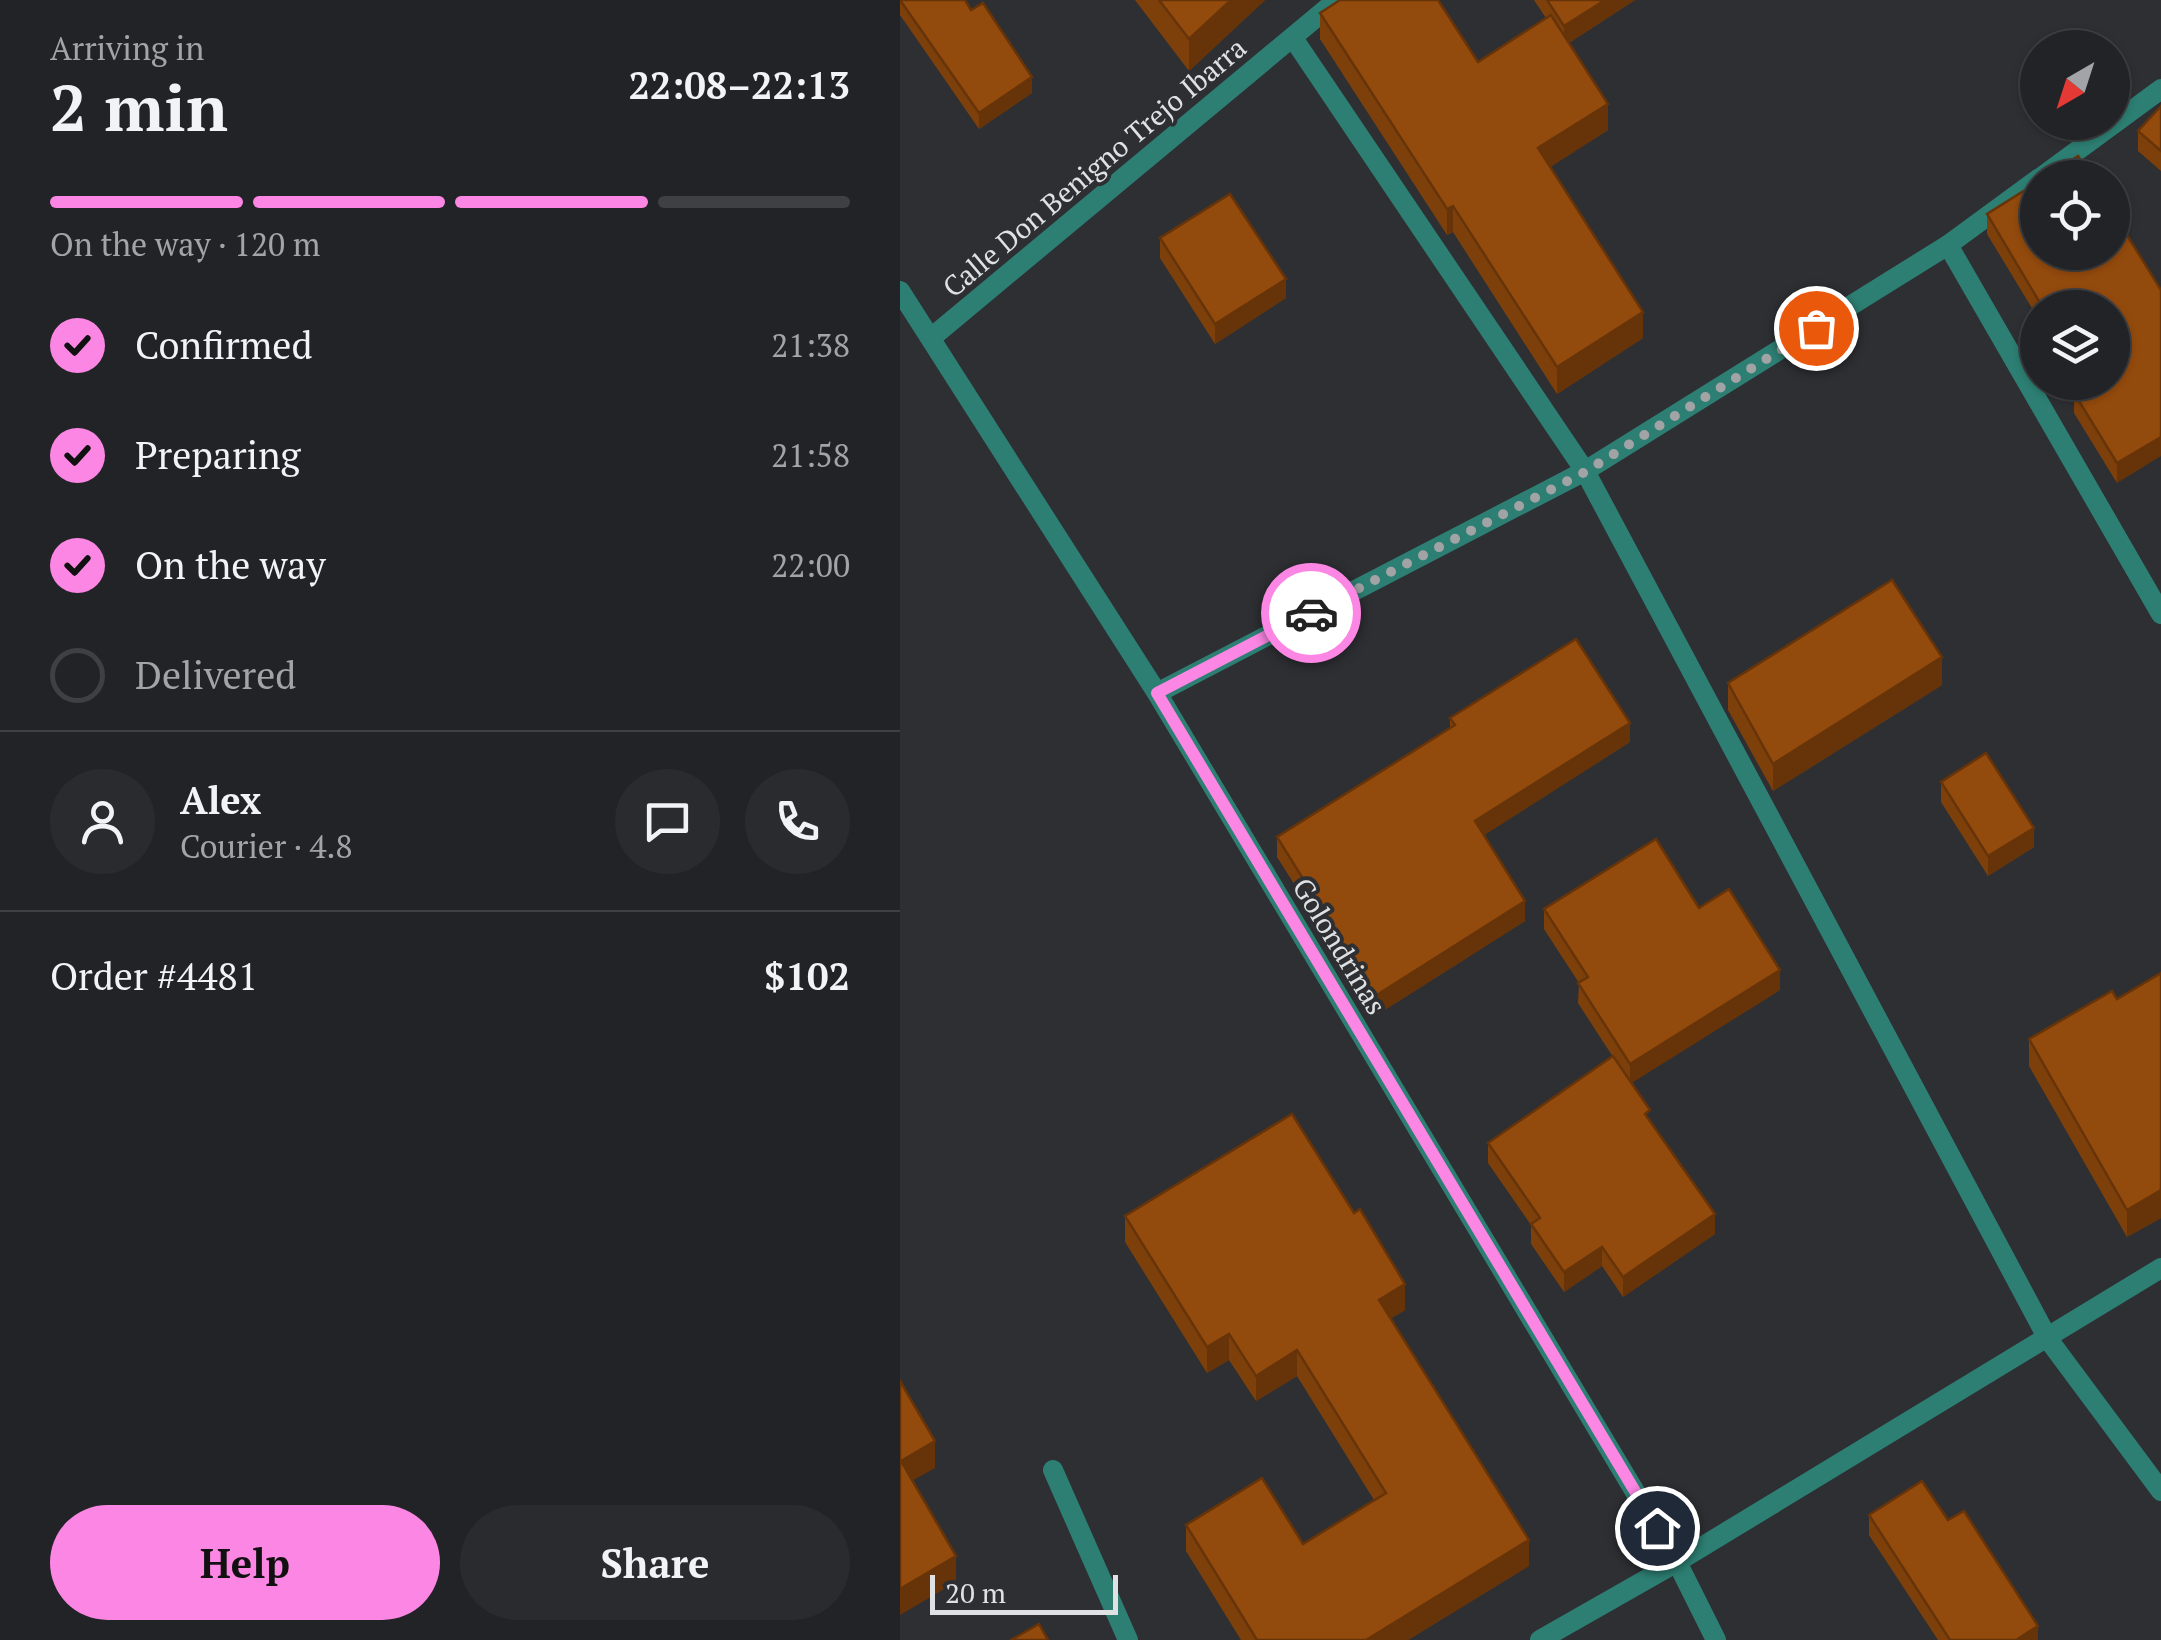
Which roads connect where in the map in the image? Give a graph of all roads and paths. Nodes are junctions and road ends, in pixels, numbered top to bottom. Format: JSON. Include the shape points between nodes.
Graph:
{"nodes":[{"id":1,"x":1338,"y":0,"type":"edge"},
{"id":2,"x":1293,"y":38,"type":"junction"},
{"id":3,"x":2161,"y":89,"type":"edge"},
{"id":4,"x":2064,"y":160,"type":"edge"},
{"id":5,"x":2020,"y":192,"type":"edge"},
{"id":6,"x":1948,"y":245,"type":"junction"},
{"id":7,"x":900,"y":291,"type":"edge"},
{"id":8,"x":932,"y":338,"type":"junction"},
{"id":9,"x":1585,"y":472,"type":"junction"},
{"id":10,"x":2161,"y":614,"type":"edge"},
{"id":11,"x":1157,"y":693,"type":"junction"},
{"id":12,"x":2161,"y":1268,"type":"edge"},
{"id":13,"x":2048,"y":1339,"type":"junction"},
{"id":14,"x":1053,"y":1470,"type":"dead end"},
{"id":15,"x":2161,"y":1492,"type":"edge"},
{"id":16,"x":1677,"y":1562,"type":"junction"},
{"id":17,"x":1128,"y":1640,"type":"edge"},
{"id":18,"x":1540,"y":1640,"type":"edge"},
{"id":19,"x":1716,"y":1640,"type":"edge"}],
"edges":[{"from":1,"to":2,"type":"street","name":"Calle Don Benigno Trejo Ibarra"},
{"from":2,"to":8,"type":"street","name":"Calle Don Benigno Trejo Ibarra"},
{"from":2,"to":9,"type":"street"},
{"from":3,"to":4,"type":"street"},
{"from":5,"to":6,"type":"street"},
{"from":6,"to":9,"type":"street"},
{"from":6,"to":10,"type":"street"},
{"from":7,"to":8,"type":"street","name":"Golondrinas"},
{"from":8,"to":11,"type":"street","name":"Golondrinas"},
{"from":9,"to":11,"type":"street"},
{"from":9,"to":13,"type":"street"},
{"from":11,"to":16,"type":"street","name":"Golondrinas"},
{"from":12,"to":13,"type":"street"},
{"from":13,"to":15,"type":"street"},
{"from":13,"to":16,"type":"street"},
{"from":14,"to":17,"type":"street"},
{"from":16,"to":18,"type":"street"},
{"from":16,"to":19,"type":"street","name":"Golondrinas"}]}
